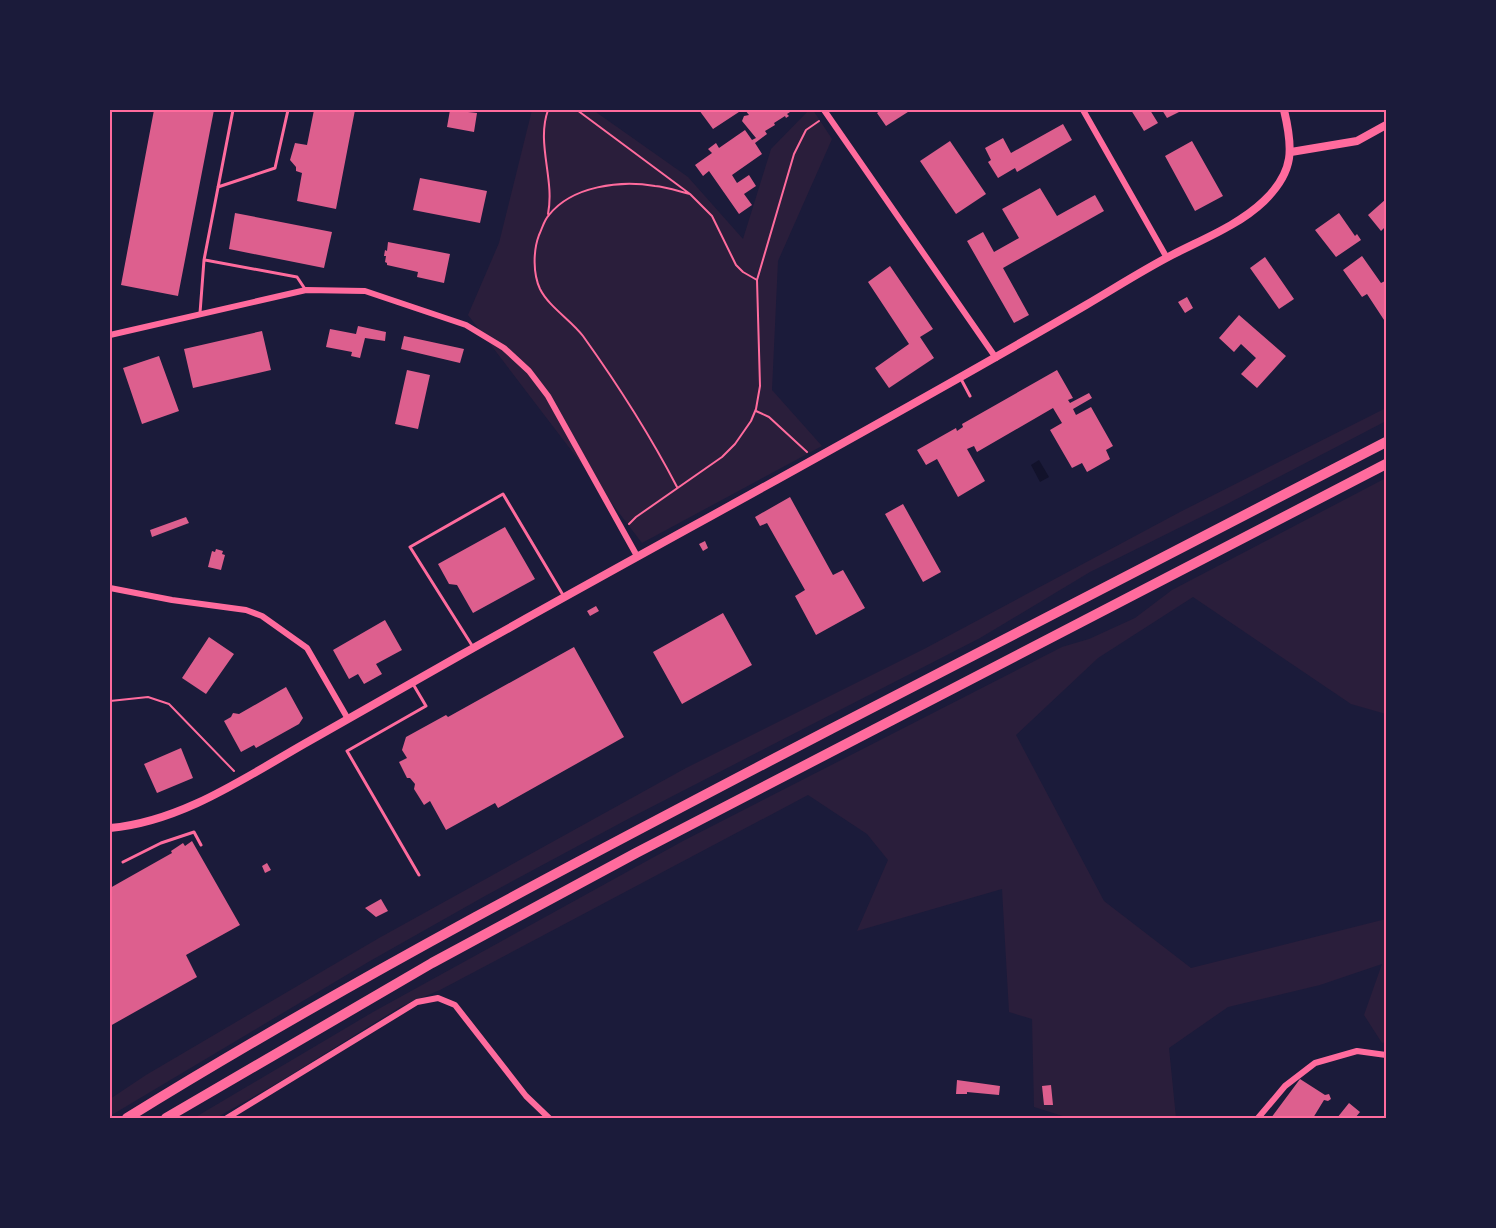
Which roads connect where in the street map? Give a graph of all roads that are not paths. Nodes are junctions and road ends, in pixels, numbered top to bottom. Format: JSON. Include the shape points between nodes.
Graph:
{"nodes":[{"id":1,"x":233,"y":110,"type":"edge"},
{"id":2,"x":288,"y":110,"type":"edge"},
{"id":3,"x":1083,"y":110,"type":"edge"},
{"id":4,"x":1284,"y":110,"type":"edge"},
{"id":5,"x":826,"y":112,"type":"edge"},
{"id":6,"x":1386,"y":125,"type":"edge"},
{"id":7,"x":1291,"y":152,"type":"junction"},
{"id":8,"x":218,"y":187,"type":"junction"},
{"id":9,"x":1167,"y":258,"type":"junction"},
{"id":10,"x":204,"y":260,"type":"junction"},
{"id":11,"x":306,"y":290,"type":"junction"},
{"id":12,"x":200,"y":315,"type":"junction"},
{"id":13,"x":110,"y":335,"type":"edge"},
{"id":14,"x":996,"y":358,"type":"junction"},
{"id":15,"x":960,"y":378,"type":"junction"},
{"id":16,"x":970,"y":396,"type":"dead end"},
{"id":17,"x":1386,"y":442,"type":"edge"},
{"id":18,"x":1386,"y":464,"type":"edge"},
{"id":19,"x":637,"y":556,"type":"junction"},
{"id":20,"x":110,"y":588,"type":"edge"},
{"id":21,"x":564,"y":597,"type":"junction"},
{"id":22,"x":474,"y":648,"type":"junction"},
{"id":23,"x":412,"y":682,"type":"junction"},
{"id":24,"x":348,"y":719,"type":"junction"},
{"id":25,"x":110,"y":828,"type":"edge"},
{"id":26,"x":201,"y":845,"type":"dead end"},
{"id":27,"x":123,"y":862,"type":"dead end"},
{"id":28,"x":419,"y":875,"type":"dead end"},
{"id":29,"x":1386,"y":1054,"type":"edge"},
{"id":30,"x":127,"y":1119,"type":"edge"},
{"id":31,"x":166,"y":1119,"type":"edge"},
{"id":32,"x":227,"y":1119,"type":"edge"},
{"id":33,"x":549,"y":1119,"type":"edge"},
{"id":34,"x":1258,"y":1119,"type":"edge"}],
"edges":[{"from":1,"to":8,"type":"lane"},
{"from":2,"to":8,"type":"lane","via":[[275,168]]},
{"from":3,"to":9,"type":"street"},
{"from":4,"to":7,"type":"street"},
{"from":5,"to":14,"type":"street"},
{"from":6,"to":7,"type":"street","via":[[1357,141]]},
{"from":7,"to":9,"type":"street","via":[[1278,185],[1264,201],[1243,218]]},
{"from":8,"to":10,"type":"lane"},
{"from":9,"to":14,"type":"street"},
{"from":10,"to":11,"type":"lane","via":[[297,277]]},
{"from":10,"to":12,"type":"lane"},
{"from":11,"to":12,"type":"street"},
{"from":11,"to":19,"type":"street","via":[[365,291],[466,326],[504,348],[548,396]]},
{"from":12,"to":13,"type":"street"},
{"from":14,"to":15,"type":"street"},
{"from":15,"to":16,"type":"lane"},
{"from":15,"to":19,"type":"street"},
{"from":17,"to":30,"type":"highway","via":[[612,843],[370,976]]},
{"from":18,"to":31,"type":"highway","via":[[636,853],[432,963]]},
{"from":19,"to":21,"type":"street"},
{"from":20,"to":24,"type":"street","via":[[246,610],[262,616],[307,648]]},
{"from":21,"to":22,"type":"street"},
{"from":21,"to":22,"type":"lane","via":[[503,494],[410,547]]},
{"from":22,"to":23,"type":"street"},
{"from":23,"to":24,"type":"street"},
{"from":23,"to":28,"type":"lane","via":[[426,706],[347,751]]},
{"from":24,"to":25,"type":"street","via":[[165,818]]},
{"from":26,"to":27,"type":"lane","via":[[194,832]]},
{"from":29,"to":34,"type":"street","via":[[1358,1051],[1315,1063],[1285,1086]]},
{"from":32,"to":33,"type":"street","via":[[417,1002],[438,998],[455,1005],[526,1096]]}]}
